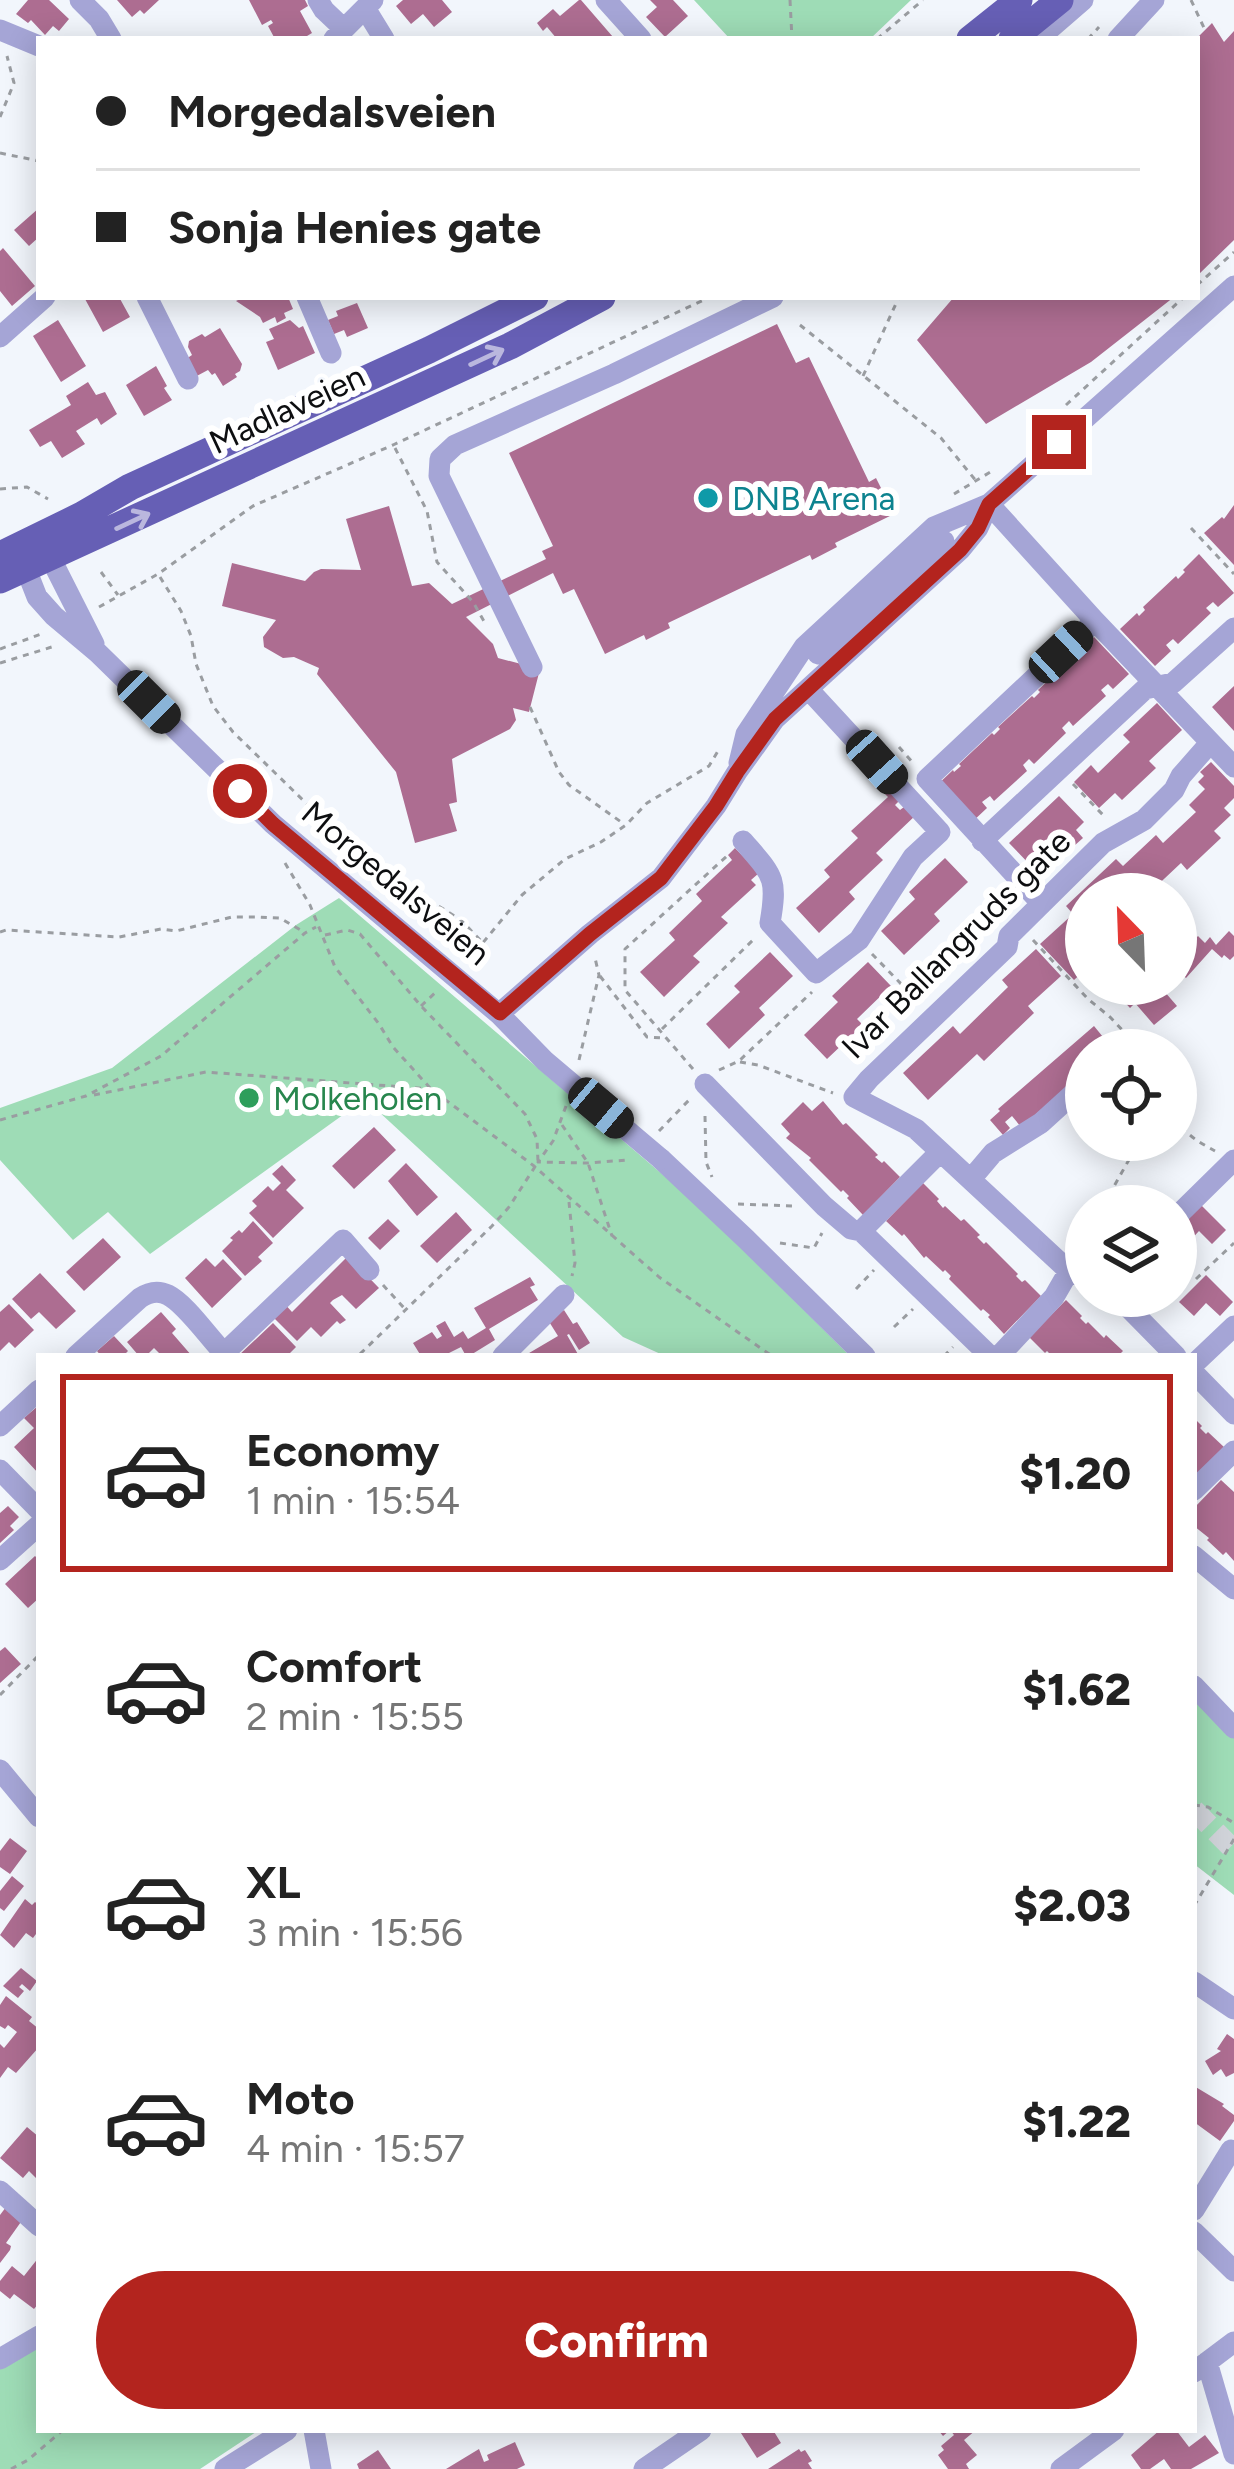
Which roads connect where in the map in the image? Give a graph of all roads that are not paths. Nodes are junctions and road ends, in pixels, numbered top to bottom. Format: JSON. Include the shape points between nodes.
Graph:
{"nodes":[{"id":1,"x":80,"y":0,"type":"edge"},
{"id":2,"x":318,"y":0,"type":"edge"},
{"id":3,"x":606,"y":0,"type":"edge"},
{"id":4,"x":1060,"y":0,"type":"edge"},
{"id":5,"x":1083,"y":0,"type":"edge"},
{"id":6,"x":1154,"y":0,"type":"edge"},
{"id":7,"x":369,"y":4,"type":"edge"},
{"id":8,"x":1015,"y":16,"type":"edge"},
{"id":9,"x":0,"y":30,"type":"edge"},
{"id":10,"x":339,"y":34,"type":"edge"},
{"id":11,"x":109,"y":36,"type":"edge"},
{"id":12,"x":384,"y":36,"type":"edge"},
{"id":13,"x":637,"y":36,"type":"edge"},
{"id":14,"x":976,"y":36,"type":"edge"},
{"id":15,"x":1121,"y":36,"type":"edge"},
{"id":16,"x":36,"y":45,"type":"edge"},
{"id":17,"x":1234,"y":286,"type":"edge"},
{"id":18,"x":42,"y":300,"type":"edge"},
{"id":19,"x":148,"y":300,"type":"edge"},
{"id":20,"x":308,"y":300,"type":"edge"},
{"id":21,"x":529,"y":300,"type":"edge"},
{"id":22,"x":596,"y":300,"type":"edge"},
{"id":23,"x":767,"y":300,"type":"edge"},
{"id":24,"x":0,"y":337,"type":"edge"},
{"id":25,"x":331,"y":353,"type":"dead end"},
{"id":26,"x":188,"y":379,"type":"dead end"},
{"id":27,"x":989,"y":504,"type":"junction"},
{"id":28,"x":944,"y":541,"type":"dead end"},
{"id":29,"x":0,"y":555,"type":"edge"},
{"id":30,"x":21,"y":558,"type":"edge"},
{"id":31,"x":858,"y":620,"type":"junction"},
{"id":32,"x":1095,"y":621,"type":"junction"},
{"id":33,"x":1234,"y":628,"type":"edge"},
{"id":34,"x":532,"y":667,"type":"dead end"},
{"id":35,"x":817,"y":683,"type":"junction"},
{"id":36,"x":1160,"y":687,"type":"junction"},
{"id":37,"x":775,"y":719,"type":"junction"},
{"id":38,"x":1210,"y":742,"type":"junction"},
{"id":39,"x":1234,"y":767,"type":"edge"},
{"id":40,"x":737,"y":772,"type":"junction"},
{"id":41,"x":743,"y":841,"type":"road end"},
{"id":42,"x":982,"y":841,"type":"junction"},
{"id":43,"x":1041,"y":903,"type":"junction"},
{"id":44,"x":500,"y":1013,"type":"junction"},
{"id":45,"x":705,"y":1084,"type":"road end"},
{"id":46,"x":1065,"y":1102,"type":"edge"},
{"id":47,"x":940,"y":1153,"type":"junction"},
{"id":48,"x":1233,"y":1161,"type":"edge"},
{"id":49,"x":971,"y":1179,"type":"junction"},
{"id":50,"x":1197,"y":1196,"type":"edge"},
{"id":51,"x":861,"y":1231,"type":"junction"},
{"id":52,"x":1065,"y":1264,"type":"edge"},
{"id":53,"x":369,"y":1270,"type":"road end"},
{"id":54,"x":1065,"y":1287,"type":"edge"},
{"id":55,"x":564,"y":1295,"type":"road end"},
{"id":56,"x":1138,"y":1317,"type":"edge"},
{"id":57,"x":1234,"y":1326,"type":"edge"},
{"id":58,"x":79,"y":1353,"type":"edge"},
{"id":59,"x":220,"y":1353,"type":"edge"},
{"id":60,"x":224,"y":1353,"type":"edge"},
{"id":61,"x":506,"y":1353,"type":"edge"},
{"id":62,"x":862,"y":1353,"type":"edge"},
{"id":63,"x":991,"y":1353,"type":"edge"},
{"id":64,"x":997,"y":1353,"type":"edge"},
{"id":65,"x":1173,"y":1353,"type":"edge"},
{"id":66,"x":1197,"y":1366,"type":"edge"},
{"id":67,"x":1197,"y":1372,"type":"edge"},
{"id":68,"x":36,"y":1393,"type":"edge"},
{"id":69,"x":1234,"y":1414,"type":"edge"},
{"id":70,"x":0,"y":1426,"type":"edge"},
{"id":71,"x":1234,"y":1451,"type":"edge"},
{"id":72,"x":0,"y":1470,"type":"edge"},
{"id":73,"x":1197,"y":1487,"type":"edge"},
{"id":74,"x":36,"y":1507,"type":"edge"},
{"id":75,"x":36,"y":1528,"type":"edge"},
{"id":76,"x":1197,"y":1558,"type":"edge"},
{"id":77,"x":0,"y":1561,"type":"edge"},
{"id":78,"x":1234,"y":1589,"type":"edge"},
{"id":79,"x":1197,"y":1689,"type":"edge"},
{"id":80,"x":1234,"y":1728,"type":"edge"},
{"id":81,"x":0,"y":1770,"type":"edge"},
{"id":82,"x":36,"y":1813,"type":"edge"},
{"id":83,"x":1197,"y":1984,"type":"edge"},
{"id":84,"x":1234,"y":2009,"type":"edge"},
{"id":85,"x":1231,"y":2150,"type":"dead end"},
{"id":86,"x":0,"y":2191,"type":"edge"},
{"id":87,"x":1197,"y":2205,"type":"edge"},
{"id":88,"x":36,"y":2224,"type":"edge"},
{"id":89,"x":1197,"y":2235,"type":"edge"},
{"id":90,"x":1234,"y":2272,"type":"edge"},
{"id":91,"x":36,"y":2338,"type":"edge"},
{"id":92,"x":1234,"y":2342,"type":"edge"},
{"id":93,"x":0,"y":2359,"type":"edge"},
{"id":94,"x":1201,"y":2367,"type":"edge"},
{"id":95,"x":282,"y":2433,"type":"edge"},
{"id":96,"x":315,"y":2433,"type":"edge"},
{"id":97,"x":697,"y":2433,"type":"edge"},
{"id":98,"x":1110,"y":2433,"type":"edge"},
{"id":99,"x":1234,"y":2454,"type":"edge"},
{"id":100,"x":225,"y":2469,"type":"edge"},
{"id":101,"x":321,"y":2469,"type":"edge"},
{"id":102,"x":644,"y":2469,"type":"edge"},
{"id":103,"x":1061,"y":2469,"type":"edge"}],
"edges":[{"from":1,"to":11,"type":"street"},
{"from":2,"to":10,"type":"street"},
{"from":3,"to":13,"type":"street"},
{"from":4,"to":8,"type":"main road"},
{"from":5,"to":8,"type":"street"},
{"from":6,"to":15,"type":"street"},
{"from":7,"to":10,"type":"street"},
{"from":7,"to":12,"type":"street"},
{"from":8,"to":14,"type":"main road"},
{"from":9,"to":16,"type":"street"},
{"from":17,"to":27,"type":"street"},
{"from":18,"to":24,"type":"street"},
{"from":19,"to":26,"type":"street"},
{"from":20,"to":25,"type":"street"},
{"from":21,"to":30,"type":"main road","name":"Madlaveien","via":[[130,487],[39,518]]},
{"from":30,"to":22,"type":"main road","name":"Madlaveien","one_way":true,"via":[[510,346]]},
{"from":23,"to":34,"type":"street","via":[[455,445],[440,459],[439,476]]},
{"from":27,"to":32,"type":"street"},
{"from":27,"to":35,"type":"street","via":[[960,550]]},
{"from":27,"to":40,"type":"street","via":[[934,527],[805,647],[746,734]]},
{"from":28,"to":31,"type":"street"},
{"from":29,"to":30,"type":"main road","name":"Madlaveien"},
{"from":30,"to":44,"type":"street","name":"Morgedalsveien","via":[[55,616],[273,824]]},
{"from":31,"to":35,"type":"street"},
{"from":31,"to":37,"type":"street","via":[[809,662]]},
{"from":32,"to":36,"type":"street"},
{"from":32,"to":42,"type":"street","via":[[927,779]]},
{"from":33,"to":36,"type":"street"},
{"from":35,"to":37,"type":"street"},
{"from":35,"to":41,"type":"street","via":[[940,832],[913,857],[859,940],[816,973],[770,923],[776,887]]},
{"from":36,"to":38,"type":"street"},
{"from":36,"to":42,"type":"street","via":[[1145,689]]},
{"from":37,"to":40,"type":"street"},
{"from":38,"to":39,"type":"street"},
{"from":38,"to":43,"type":"street","name":"Ivar Ballangruds gate","via":[[1144,820],[1103,843]]},
{"from":40,"to":44,"type":"street","via":[[661,878]]},
{"from":42,"to":43,"type":"street"},
{"from":43,"to":47,"type":"street","name":"Ivar Ballangruds gate","via":[[1007,947],[854,1097],[916,1130]]},
{"from":44,"to":62,"type":"street","name":"Morgedalsveien","bridge":true},
{"from":45,"to":51,"type":"street","via":[[824,1206]]},
{"from":46,"to":49,"type":"street","via":[[993,1153]]},
{"from":47,"to":49,"type":"street"},
{"from":47,"to":51,"type":"street"},
{"from":48,"to":50,"type":"street"},
{"from":49,"to":52,"type":"street"},
{"from":51,"to":63,"type":"street"},
{"from":53,"to":60,"type":"street","via":[[343,1240]]},
{"from":54,"to":64,"type":"street"},
{"from":55,"to":61,"type":"street"},
{"from":56,"to":65,"type":"street"},
{"from":57,"to":66,"type":"street"},
{"from":58,"to":59,"type":"street","via":[[157,1292],[181,1306]]},
{"from":67,"to":69,"type":"street"},
{"from":68,"to":70,"type":"street"},
{"from":71,"to":73,"type":"street"},
{"from":72,"to":74,"type":"street"},
{"from":75,"to":77,"type":"street"},
{"from":76,"to":78,"type":"street"},
{"from":79,"to":80,"type":"street"},
{"from":81,"to":82,"type":"street"},
{"from":83,"to":84,"type":"street"},
{"from":85,"to":87,"type":"street"},
{"from":86,"to":88,"type":"street"},
{"from":89,"to":90,"type":"street"},
{"from":91,"to":93,"type":"street"},
{"from":92,"to":94,"type":"street"},
{"from":94,"to":99,"type":"street"},
{"from":95,"to":100,"type":"street"},
{"from":96,"to":101,"type":"street"},
{"from":97,"to":102,"type":"street"},
{"from":98,"to":103,"type":"street"}]}
